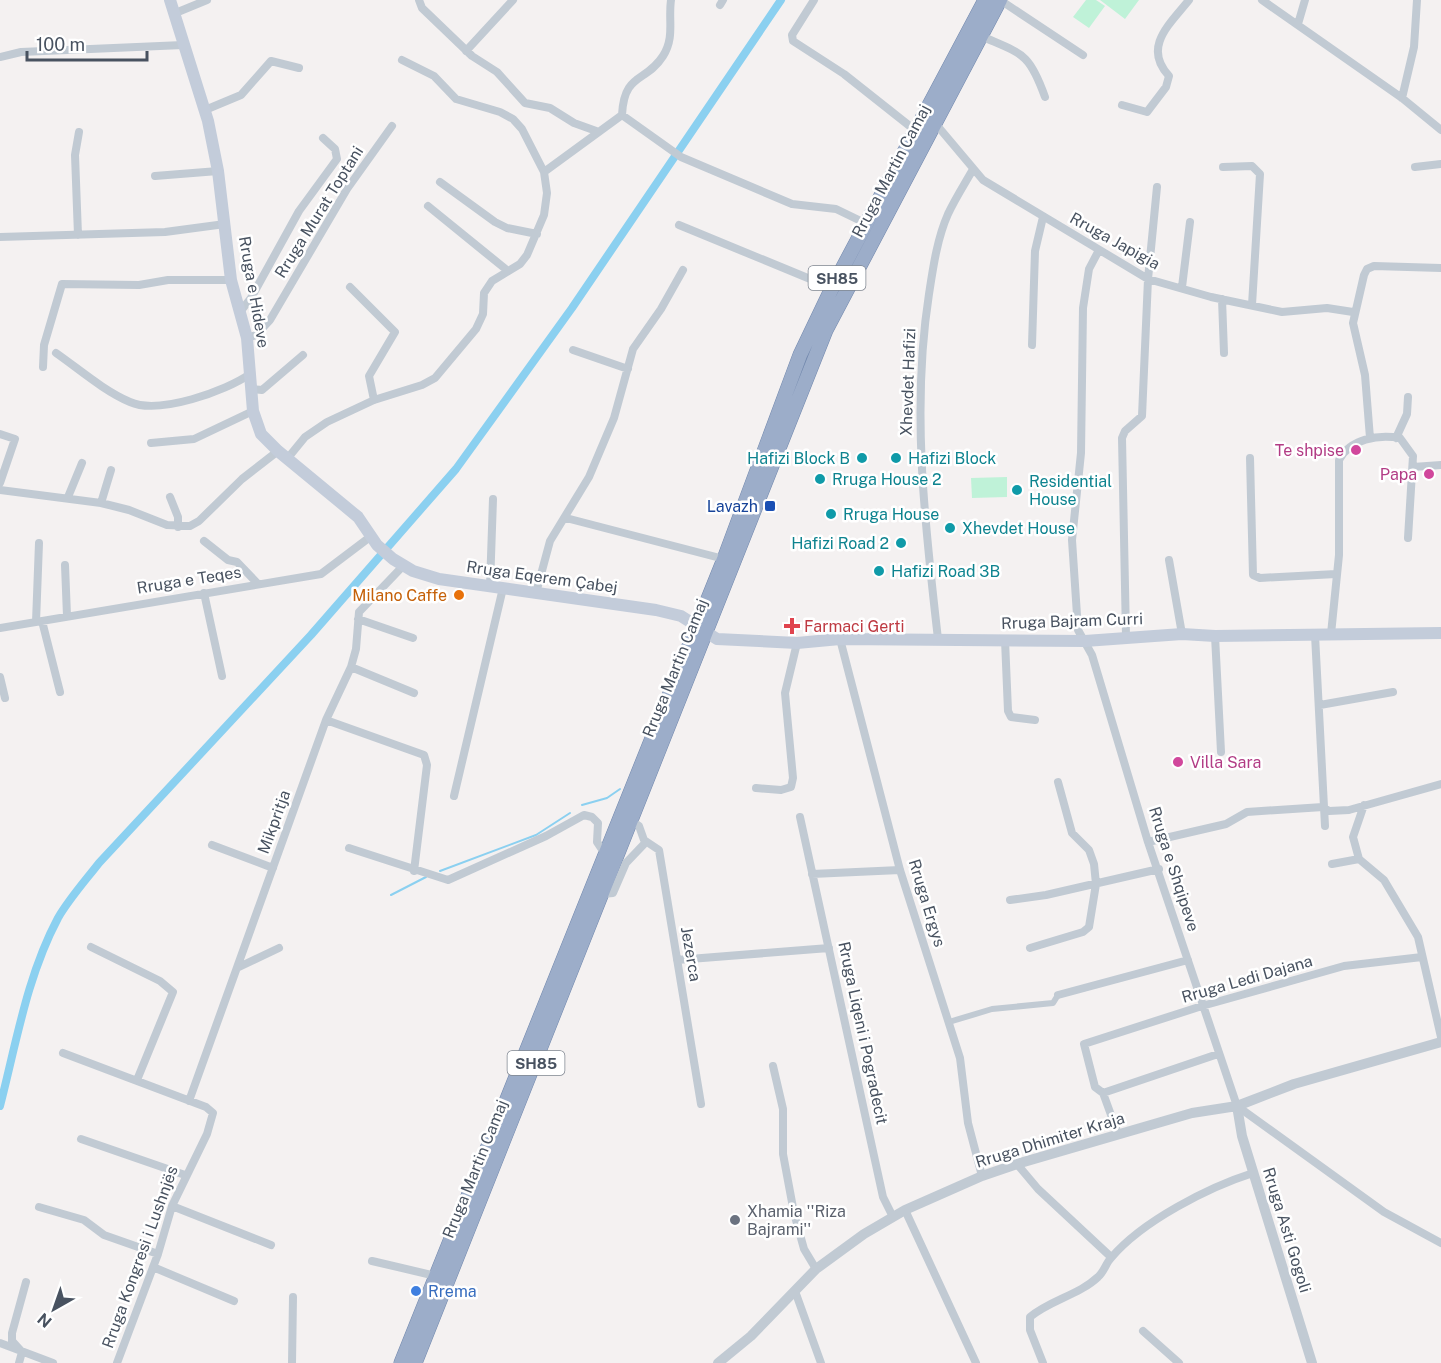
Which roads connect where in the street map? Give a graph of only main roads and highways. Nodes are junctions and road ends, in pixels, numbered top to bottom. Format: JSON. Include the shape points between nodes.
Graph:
{"nodes":[{"id":1,"x":170,"y":0,"type":"edge"},
{"id":2,"x":985,"y":0,"type":"edge"},
{"id":3,"x":1000,"y":0,"type":"edge"},
{"id":4,"x":374,"y":541,"type":"joint"},
{"id":5,"x":701,"y":629,"type":"junction"},
{"id":6,"x":1441,"y":633,"type":"edge"},
{"id":7,"x":401,"y":1363,"type":"edge"},
{"id":8,"x":415,"y":1363,"type":"edge"}],
"edges":[{"from":1,"to":4,"type":"main road","name":"Rruga e Hideve","via":[[205,110],[218,171],[231,280],[247,338],[253,411],[261,434],[352,512]]},
{"from":2,"to":5,"type":"highway","name":"Rruga Martin Camaj","number":"SH85","via":[[832,288],[789,380]]},
{"from":3,"to":5,"type":"highway","name":"Rruga Martin Camaj","number":"SH85","via":[[826,330]]},
{"from":4,"to":5,"type":"main road","name":"Rruga Eqerem Çabej","via":[[398,562],[439,579],[656,610],[681,616]]},
{"from":5,"to":6,"type":"main road","name":"Rruga Bajram Curri","via":[[720,639],[797,643],[840,639],[1085,641],[1182,634]]},
{"from":5,"to":7,"type":"highway","name":"Rruga Martin Camaj","number":"SH85","via":[[605,854]]},
{"from":5,"to":8,"type":"highway","name":"Rruga Martin Camaj","number":"SH85","via":[[632,821]]}]}
